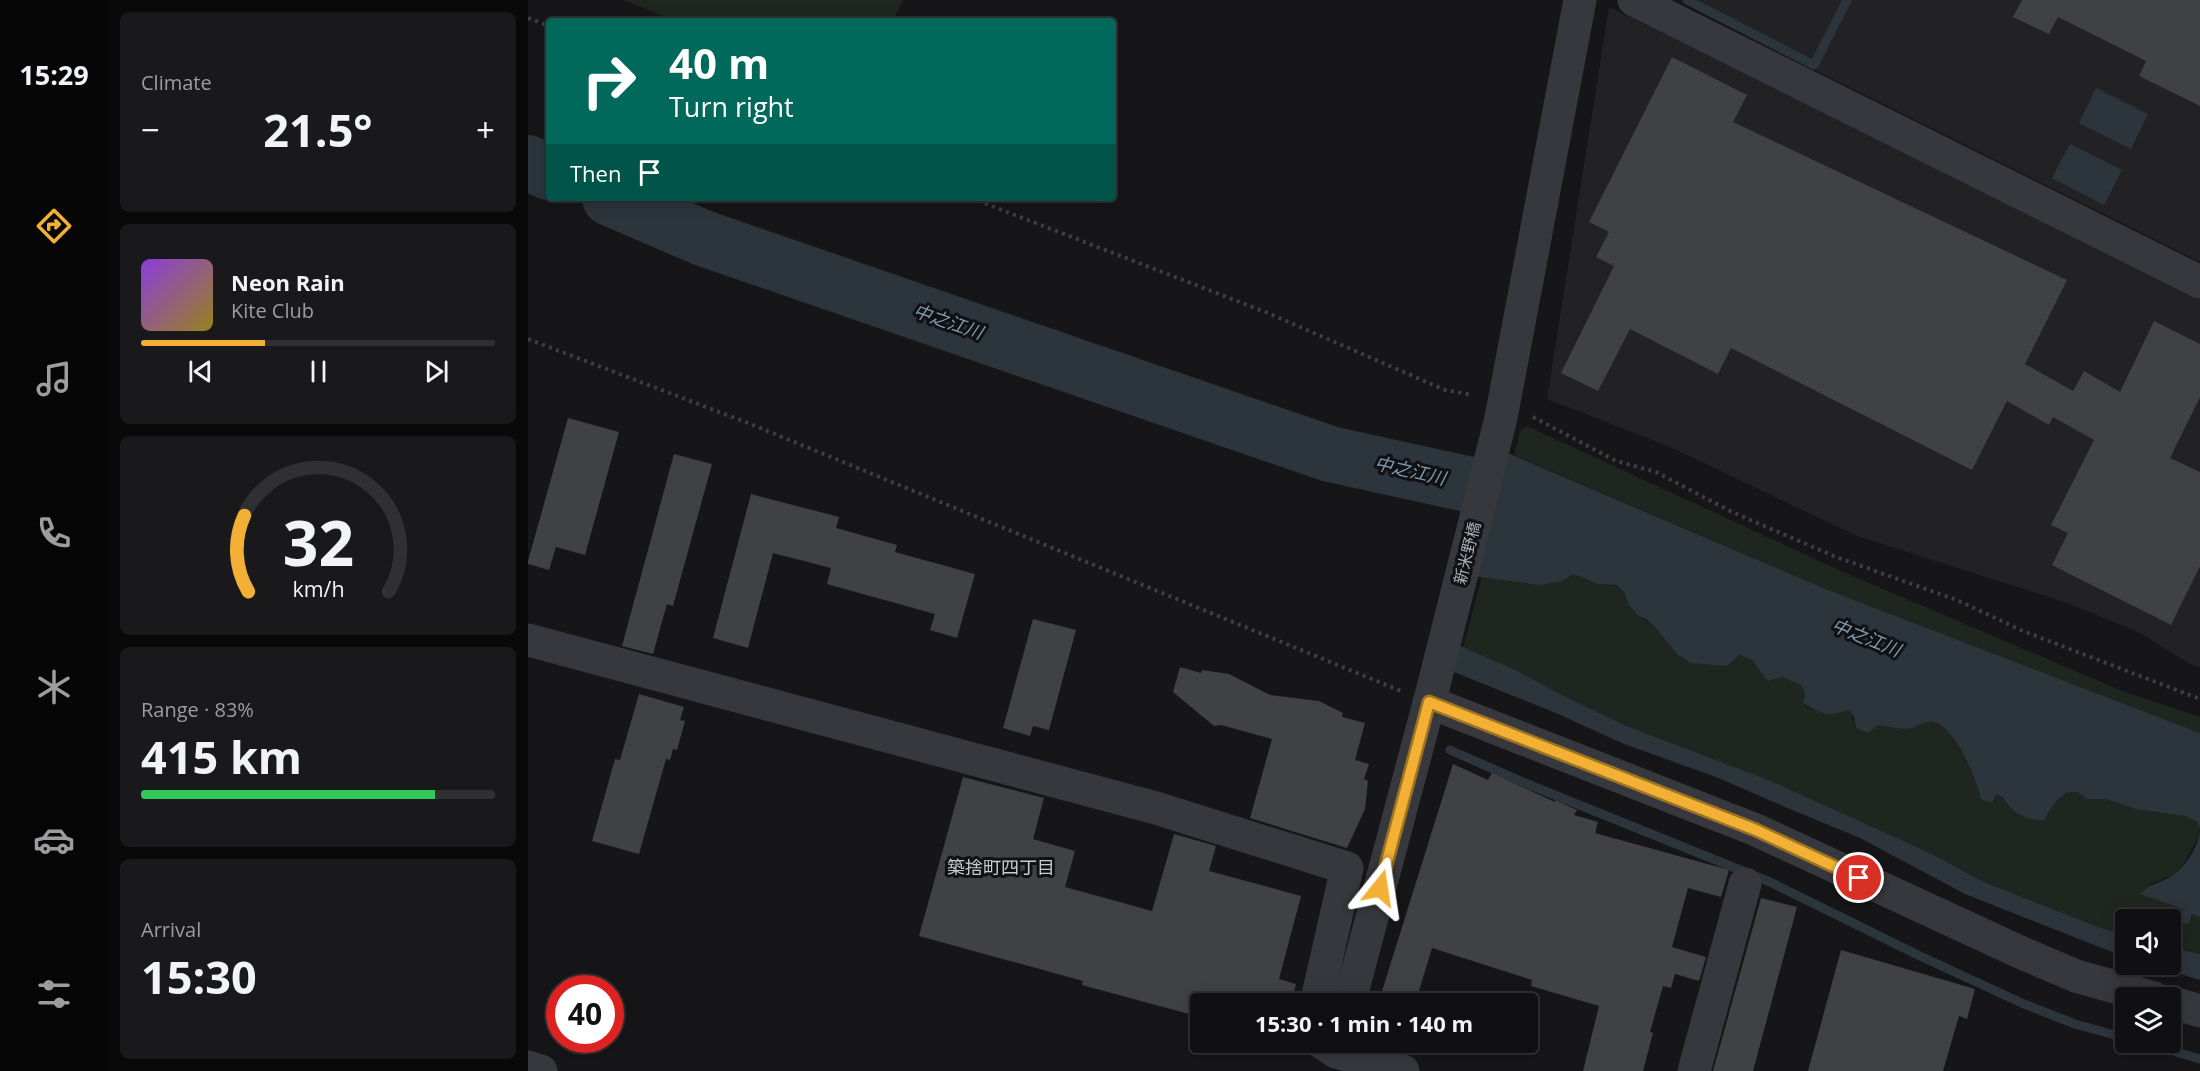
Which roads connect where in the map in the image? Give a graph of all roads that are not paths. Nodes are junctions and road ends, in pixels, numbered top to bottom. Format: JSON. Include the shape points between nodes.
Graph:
{"nodes":[{"id":1,"x":1580,"y":0,"type":"edge"},
{"id":2,"x":1635,"y":0,"type":"edge"},
{"id":3,"x":2200,"y":282,"type":"edge"},
{"id":4,"x":528,"y":640,"type":"edge"},
{"id":5,"x":1431,"y":695,"type":"junction"},
{"id":6,"x":1745,"y":884,"type":"dead end"},
{"id":7,"x":2115,"y":987,"type":"edge"},
{"id":8,"x":1319,"y":993,"type":"edge"},
{"id":9,"x":1352,"y":993,"type":"edge"},
{"id":10,"x":2181,"y":1005,"type":"edge"},
{"id":11,"x":2200,"y":1011,"type":"edge"},
{"id":12,"x":1336,"y":1053,"type":"edge"},
{"id":13,"x":528,"y":1067,"type":"edge"},
{"id":14,"x":541,"y":1071,"type":"edge"},
{"id":15,"x":1403,"y":1071,"type":"edge"},
{"id":16,"x":1694,"y":1071,"type":"edge"}],
"edges":[{"from":1,"to":5,"type":"street","name":"新米野橋","via":[[1503,410]]},
{"from":2,"to":3,"type":"street"},
{"from":4,"to":8,"type":"street","via":[[1156,808],[1347,868]]},
{"from":5,"to":7,"type":"street","via":[[1756,830],[2012,949],[2076,976]]},
{"from":5,"to":9,"type":"street","name":"新米野橋"},
{"from":6,"to":16,"type":"street"},
{"from":10,"to":11,"type":"street"},
{"from":12,"to":15,"type":"street"},
{"from":13,"to":14,"type":"street"}]}
